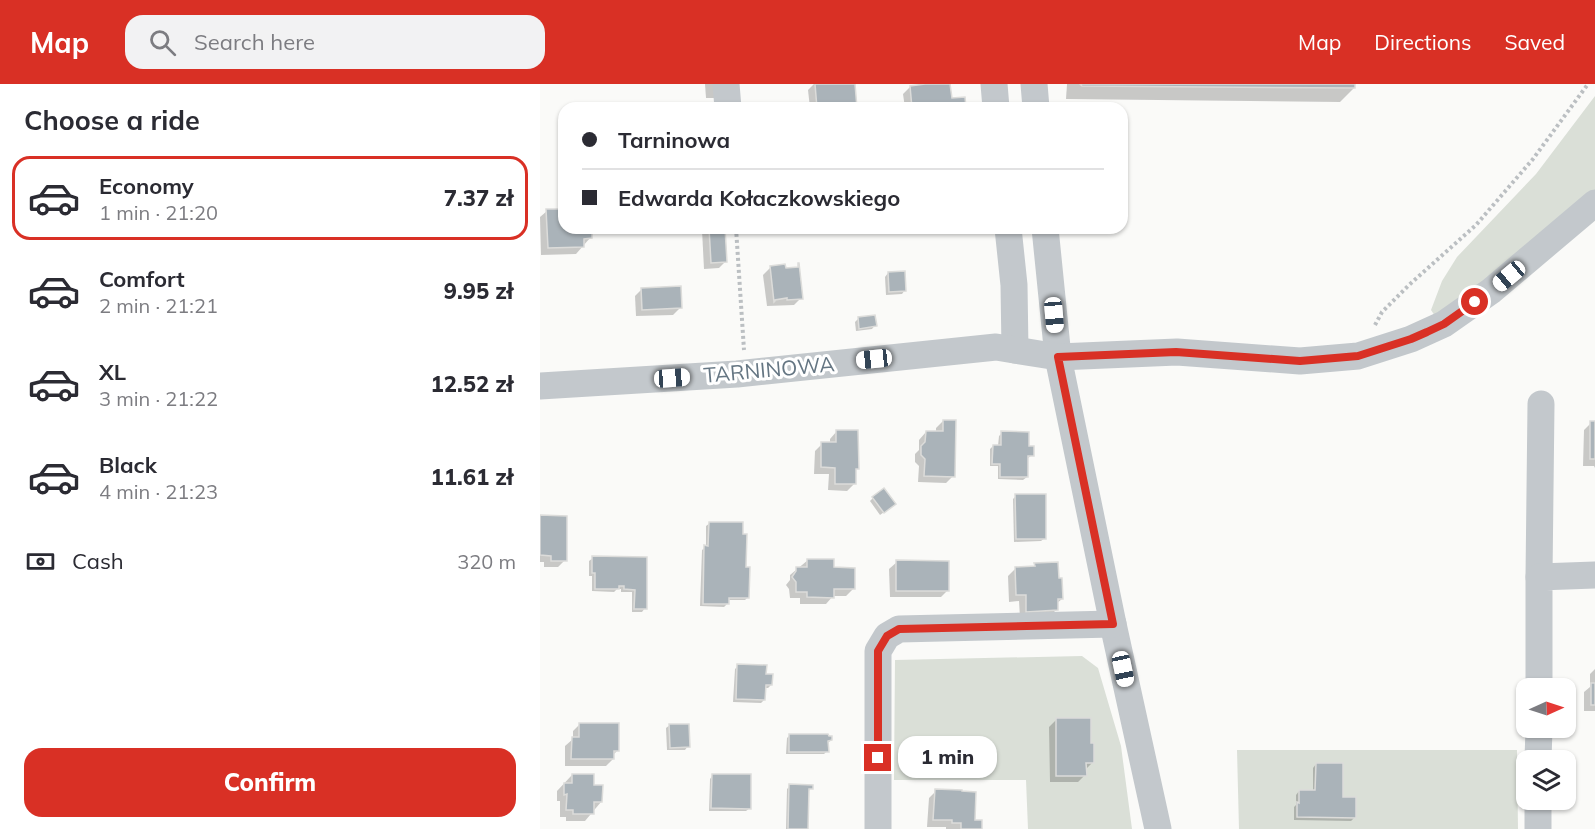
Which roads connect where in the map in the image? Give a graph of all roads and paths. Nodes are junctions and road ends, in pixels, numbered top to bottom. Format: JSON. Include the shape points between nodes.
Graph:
{"nodes":[{"id":1,"x":726,"y":84,"type":"edge"},
{"id":2,"x":994,"y":84,"type":"edge"},
{"id":3,"x":1034,"y":84,"type":"edge"},
{"id":4,"x":1588,"y":84,"type":"edge"},
{"id":5,"x":728,"y":102,"type":"edge"},
{"id":6,"x":996,"y":102,"type":"edge"},
{"id":7,"x":1036,"y":102,"type":"edge"},
{"id":8,"x":1595,"y":203,"type":"edge"},
{"id":9,"x":736,"y":234,"type":"edge"},
{"id":10,"x":1009,"y":234,"type":"edge"},
{"id":11,"x":1046,"y":234,"type":"edge"},
{"id":12,"x":1015,"y":350,"type":"junction"},
{"id":13,"x":744,"y":351,"type":"dead end"},
{"id":14,"x":1358,"y":356,"type":"junction"},
{"id":15,"x":1058,"y":357,"type":"junction"},
{"id":16,"x":540,"y":386,"type":"edge"},
{"id":17,"x":1541,"y":404,"type":"dead end"},
{"id":18,"x":1595,"y":574,"type":"edge"},
{"id":19,"x":1539,"y":577,"type":"junction"},
{"id":20,"x":1113,"y":624,"type":"junction"},
{"id":21,"x":1539,"y":678,"type":"edge"},
{"id":22,"x":1538,"y":810,"type":"edge"},
{"id":23,"x":878,"y":829,"type":"edge"},
{"id":24,"x":1158,"y":829,"type":"edge"},
{"id":25,"x":1538,"y":829,"type":"edge"}],
"edges":[{"from":1,"to":5,"type":"street"},
{"from":2,"to":6,"type":"street"},
{"from":3,"to":7,"type":"street"},
{"from":4,"to":14,"type":"path","via":[[1533,159],[1476,225],[1382,312]]},
{"from":8,"to":14,"type":"street","name":"TARNINOWA","via":[[1491,291],[1444,324]]},
{"from":9,"to":13,"type":"path"},
{"from":10,"to":12,"type":"street"},
{"from":11,"to":15,"type":"street"},
{"from":12,"to":15,"type":"street","name":"TARNINOWA"},
{"from":12,"to":16,"type":"street","name":"TARNINOWA","via":[[996,347],[737,374]]},
{"from":14,"to":15,"type":"street","name":"TARNINOWA","via":[[1300,361],[1176,352]]},
{"from":15,"to":20,"type":"street"},
{"from":17,"to":19,"type":"street"},
{"from":18,"to":19,"type":"street"},
{"from":19,"to":21,"type":"street"},
{"from":20,"to":23,"type":"street","via":[[899,629],[887,636],[878,651]]},
{"from":20,"to":24,"type":"street"},
{"from":22,"to":25,"type":"street"}]}
